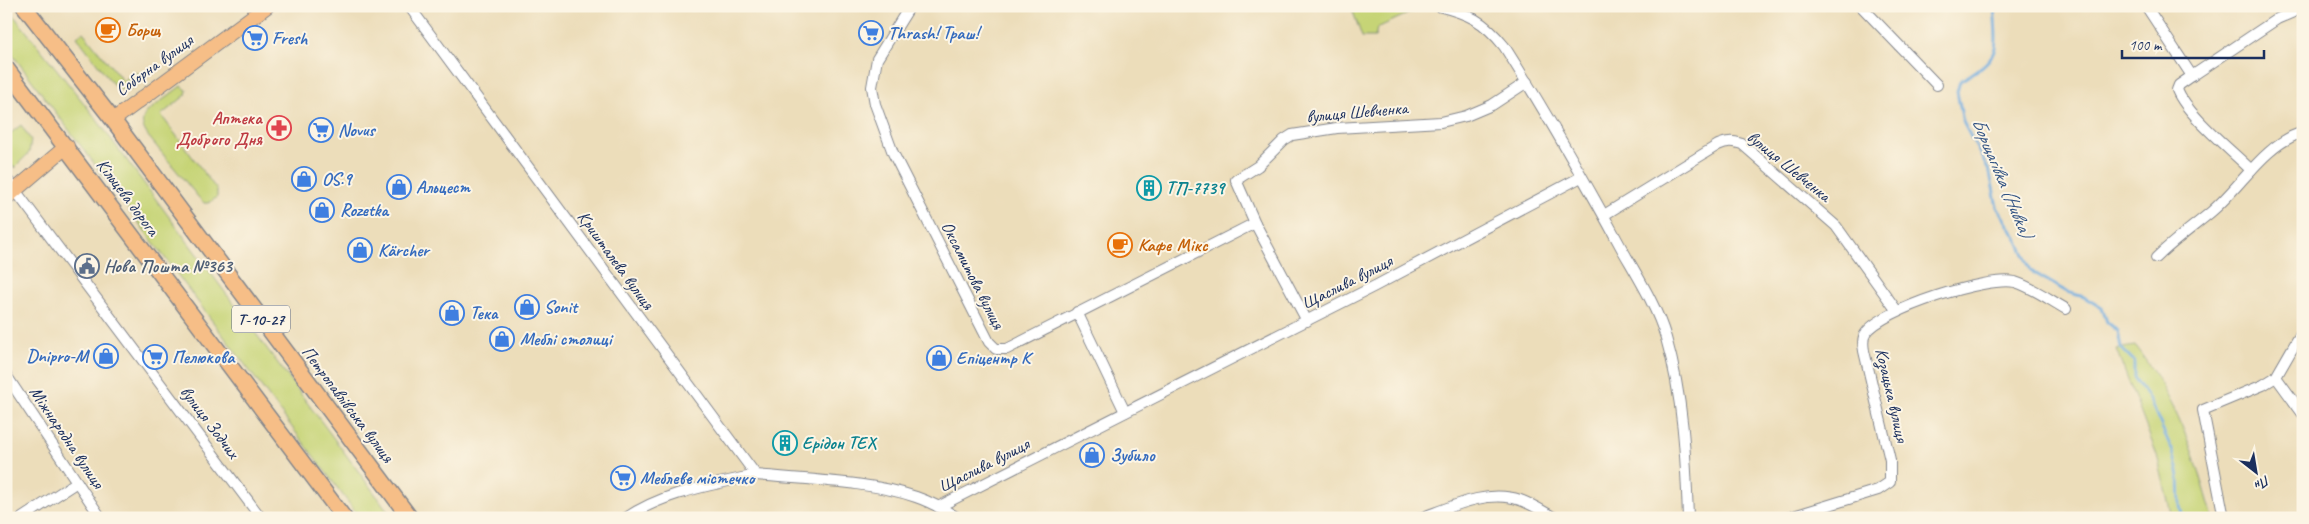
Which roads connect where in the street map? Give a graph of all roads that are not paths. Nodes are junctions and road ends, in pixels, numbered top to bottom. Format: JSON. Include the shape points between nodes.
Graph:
{"nodes":[{"id":1,"x":24,"y":6,"type":"edge"},
{"id":2,"x":267,"y":6,"type":"edge"},
{"id":3,"x":409,"y":6,"type":"edge"},
{"id":4,"x":910,"y":6,"type":"edge"},
{"id":5,"x":1438,"y":6,"type":"edge"},
{"id":6,"x":1860,"y":6,"type":"edge"},
{"id":7,"x":2146,"y":6,"type":"edge"},
{"id":8,"x":2303,"y":8,"type":"edge"},
{"id":9,"x":1469,"y":10,"type":"edge"},
{"id":10,"x":6,"y":68,"type":"edge"},
{"id":11,"x":2192,"y":76,"type":"junction"},
{"id":12,"x":1527,"y":82,"type":"junction"},
{"id":13,"x":1937,"y":85,"type":"dead end"},
{"id":14,"x":113,"y":120,"type":"junction"},
{"id":15,"x":2303,"y":132,"type":"edge"},
{"id":16,"x":67,"y":146,"type":"junction"},
{"id":17,"x":2251,"y":170,"type":"junction"},
{"id":18,"x":1581,"y":177,"type":"junction"},
{"id":19,"x":6,"y":178,"type":"edge"},
{"id":20,"x":11,"y":194,"type":"edge"},
{"id":21,"x":1604,"y":215,"type":"junction"},
{"id":22,"x":1255,"y":224,"type":"junction"},
{"id":23,"x":2156,"y":258,"type":"dead end"},
{"id":24,"x":2066,"y":309,"type":"dead end"},
{"id":25,"x":1897,"y":311,"type":"junction"},
{"id":26,"x":1077,"y":312,"type":"junction"},
{"id":27,"x":1307,"y":321,"type":"junction"},
{"id":28,"x":2303,"y":330,"type":"edge"},
{"id":29,"x":6,"y":375,"type":"edge"},
{"id":30,"x":2276,"y":377,"type":"junction"},
{"id":31,"x":1125,"y":412,"type":"junction"},
{"id":32,"x":2303,"y":414,"type":"edge"},
{"id":33,"x":756,"y":475,"type":"junction"},
{"id":34,"x":77,"y":482,"type":"junction"},
{"id":35,"x":938,"y":507,"type":"junction"},
{"id":36,"x":22,"y":518,"type":"edge"},
{"id":37,"x":101,"y":518,"type":"edge"},
{"id":38,"x":261,"y":518,"type":"edge"},
{"id":39,"x":344,"y":518,"type":"edge"},
{"id":40,"x":410,"y":518,"type":"edge"},
{"id":41,"x":626,"y":518,"type":"edge"},
{"id":42,"x":958,"y":518,"type":"edge"},
{"id":43,"x":1421,"y":518,"type":"edge"},
{"id":44,"x":1555,"y":518,"type":"edge"},
{"id":45,"x":1688,"y":518,"type":"edge"},
{"id":46,"x":1786,"y":518,"type":"edge"},
{"id":47,"x":2224,"y":518,"type":"edge"}],
"edges":[{"from":1,"to":14,"type":"highway","number":"Т-10-27"},
{"from":2,"to":14,"type":"main road","name":"Соборна вулиця"},
{"from":3,"to":33,"type":"street","name":"Кришталева вулиця"},
{"from":4,"to":26,"type":"street","name":"Оксамитова вулиця","via":[[877,59],[872,87],[875,104],[893,153],[989,342],[996,349],[1007,349]]},
{"from":5,"to":9,"type":"street"},
{"from":6,"to":13,"type":"street"},
{"from":7,"to":11,"type":"street"},
{"from":8,"to":11,"type":"street","via":[[2277,19]]},
{"from":9,"to":12,"type":"street","via":[[1494,33]]},
{"from":10,"to":16,"type":"highway","name":"Кільцева дорога","number":"Т-10-27"},
{"from":11,"to":17,"type":"street","via":[[2179,85],[2176,90],[2179,97]]},
{"from":12,"to":18,"type":"street"},
{"from":12,"to":22,"type":"street","name":"вулиця Шевченка","via":[[1492,105],[1441,122],[1337,128],[1292,135],[1258,166],[1236,180]]},
{"from":14,"to":40,"type":"highway","name":"Петропавлівська вулиця","number":"Т-10-27"},
{"from":15,"to":17,"type":"street","via":[[2278,144]]},
{"from":16,"to":20,"type":"main road"},
{"from":16,"to":39,"type":"highway","name":"Кільцева дорога","number":"Т-10-27"},
{"from":17,"to":23,"type":"street","via":[[2212,211]]},
{"from":18,"to":21,"type":"street"},
{"from":18,"to":27,"type":"street","name":"Щаслива вулиця"},
{"from":19,"to":20,"type":"street","name":"вулиця Зодчих"},
{"from":20,"to":38,"type":"street","name":"вулиця Зодчих"},
{"from":21,"to":25,"type":"street","name":"вулиця Шевченка","via":[[1718,145],[1727,141],[1742,144],[1836,226]]},
{"from":21,"to":45,"type":"street","via":[[1666,336],[1684,425]]},
{"from":22,"to":26,"type":"street","name":"Оксамитова вулиця"},
{"from":22,"to":27,"type":"street","name":"вулиця Шевченка"},
{"from":24,"to":25,"type":"street","name":"Козацька вулиця","via":[[2014,282],[2002,282],[1950,291]]},
{"from":25,"to":46,"type":"street","name":"Козацька вулиця","via":[[1866,332],[1863,340],[1890,460],[1890,482],[1878,490]]},
{"from":26,"to":31,"type":"street"},
{"from":27,"to":31,"type":"street","name":"Щаслива вулиця"},
{"from":28,"to":30,"type":"street"},
{"from":29,"to":34,"type":"street","name":"Міжнародна вулиця"},
{"from":30,"to":32,"type":"street"},
{"from":30,"to":47,"type":"street","via":[[2203,410]]},
{"from":31,"to":35,"type":"street","name":"Щаслива вулиця"},
{"from":33,"to":35,"type":"street","via":[[896,493]]},
{"from":33,"to":41,"type":"street","via":[[666,498],[638,509]]},
{"from":34,"to":36,"type":"street"},
{"from":34,"to":37,"type":"street","name":"Міжнародна вулиця"},
{"from":35,"to":42,"type":"street"},
{"from":43,"to":44,"type":"street","via":[[1476,499],[1497,497],[1519,500]]}]}
